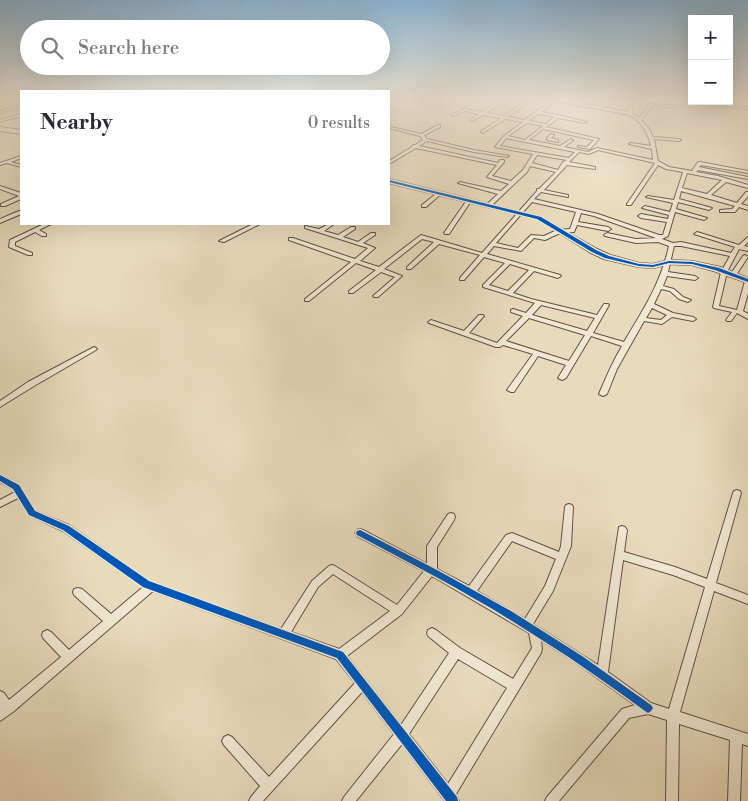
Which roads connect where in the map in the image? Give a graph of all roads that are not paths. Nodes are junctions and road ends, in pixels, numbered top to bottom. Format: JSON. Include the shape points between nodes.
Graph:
{"nodes":[{"id":1,"x":424,"y":137,"type":"edge"},
{"id":2,"x":505,"y":137,"type":"edge"},
{"id":3,"x":507,"y":137,"type":"edge"},
{"id":4,"x":530,"y":137,"type":"edge"},
{"id":5,"x":550,"y":137,"type":"edge"},
{"id":6,"x":587,"y":137,"type":"edge"},
{"id":7,"x":651,"y":138,"type":"joint"},
{"id":8,"x":426,"y":140,"type":"junction"},
{"id":9,"x":571,"y":140,"type":"dead end"},
{"id":10,"x":678,"y":140,"type":"dead end"},
{"id":11,"x":526,"y":141,"type":"junction"},
{"id":12,"x":439,"y":143,"type":"junction"},
{"id":13,"x":631,"y":144,"type":"dead end"},
{"id":14,"x":565,"y":145,"type":"junction"},
{"id":15,"x":414,"y":146,"type":"junction"},
{"id":16,"x":653,"y":148,"type":"junction"},
{"id":17,"x":428,"y":149,"type":"junction"},
{"id":18,"x":514,"y":150,"type":"junction"},
{"id":19,"x":578,"y":151,"type":"junction"},
{"id":20,"x":536,"y":153,"type":"junction"},
{"id":21,"x":390,"y":156,"type":"edge"},
{"id":22,"x":507,"y":156,"type":"junction"},
{"id":23,"x":20,"y":157,"type":"edge"},
{"id":24,"x":396,"y":158,"type":"junction"},
{"id":25,"x":567,"y":161,"type":"junction"},
{"id":26,"x":7,"y":162,"type":"junction"},
{"id":27,"x":390,"y":162,"type":"edge"},
{"id":28,"x":656,"y":163,"type":"junction"},
{"id":29,"x":0,"y":164,"type":"edge"},
{"id":30,"x":499,"y":164,"type":"junction"},
{"id":31,"x":529,"y":164,"type":"junction"},
{"id":32,"x":20,"y":166,"type":"edge"},
{"id":33,"x":592,"y":168,"type":"dead end"},
{"id":34,"x":558,"y":170,"type":"junction"},
{"id":35,"x":695,"y":171,"type":"junction"},
{"id":36,"x":685,"y":172,"type":"junction"},
{"id":37,"x":748,"y":172,"type":"edge"},
{"id":38,"x":716,"y":174,"type":"junction"},
{"id":39,"x":748,"y":177,"type":"edge"},
{"id":40,"x":725,"y":180,"type":"junction"},
{"id":41,"x":390,"y":181,"type":"edge"},
{"id":42,"x":512,"y":183,"type":"junction"},
{"id":43,"x":460,"y":184,"type":"dead end"},
{"id":44,"x":0,"y":187,"type":"edge"},
{"id":45,"x":746,"y":187,"type":"edge"},
{"id":46,"x":680,"y":189,"type":"junction"},
{"id":47,"x":7,"y":190,"type":"junction"},
{"id":48,"x":539,"y":190,"type":"junction"},
{"id":49,"x":0,"y":192,"type":"edge"},
{"id":50,"x":501,"y":193,"type":"junction"},
{"id":51,"x":748,"y":193,"type":"edge"},
{"id":52,"x":439,"y":194,"type":"junction"},
{"id":53,"x":20,"y":196,"type":"edge"},
{"id":54,"x":20,"y":196,"type":"edge"},
{"id":55,"x":566,"y":196,"type":"dead end"},
{"id":56,"x":708,"y":196,"type":"junction"},
{"id":57,"x":648,"y":197,"type":"dead end"},
{"id":58,"x":530,"y":200,"type":"junction"},
{"id":59,"x":469,"y":201,"type":"junction"},
{"id":60,"x":676,"y":201,"type":"junction"},
{"id":61,"x":629,"y":204,"type":"dead end"},
{"id":62,"x":3,"y":205,"type":"dead end"},
{"id":63,"x":740,"y":205,"type":"junction"},
{"id":64,"x":424,"y":206,"type":"dead end"},
{"id":65,"x":488,"y":206,"type":"junction"},
{"id":66,"x":644,"y":208,"type":"dead end"},
{"id":67,"x":709,"y":208,"type":"dead end"},
{"id":68,"x":748,"y":208,"type":"edge"},
{"id":69,"x":579,"y":211,"type":"junction"},
{"id":70,"x":722,"y":211,"type":"dead end"},
{"id":71,"x":20,"y":212,"type":"edge"},
{"id":72,"x":672,"y":212,"type":"junction"},
{"id":73,"x":520,"y":213,"type":"junction"},
{"id":74,"x":641,"y":216,"type":"dead end"},
{"id":75,"x":704,"y":218,"type":"dead end"},
{"id":76,"x":0,"y":221,"type":"edge"},
{"id":77,"x":613,"y":221,"type":"junction"},
{"id":78,"x":670,"y":221,"type":"junction"},
{"id":79,"x":575,"y":223,"type":"junction"},
{"id":80,"x":46,"y":225,"type":"edge"},
{"id":81,"x":255,"y":225,"type":"edge"},
{"id":82,"x":330,"y":225,"type":"edge"},
{"id":83,"x":307,"y":227,"type":"dead end"},
{"id":84,"x":353,"y":228,"type":"dead end"},
{"id":85,"x":34,"y":230,"type":"junction"},
{"id":86,"x":559,"y":230,"type":"junction"},
{"id":87,"x":320,"y":231,"type":"junction"},
{"id":88,"x":447,"y":233,"type":"dead end"},
{"id":89,"x":373,"y":234,"type":"dead end"},
{"id":90,"x":606,"y":234,"type":"junction"},
{"id":91,"x":697,"y":234,"type":"dead end"},
{"id":92,"x":44,"y":235,"type":"dead end"},
{"id":93,"x":339,"y":237,"type":"junction"},
{"id":94,"x":292,"y":239,"type":"dead end"},
{"id":95,"x":659,"y":239,"type":"junction"},
{"id":96,"x":748,"y":239,"type":"edge"},
{"id":97,"x":222,"y":241,"type":"dead end"},
{"id":98,"x":438,"y":242,"type":"junction"},
{"id":99,"x":358,"y":244,"type":"junction"},
{"id":100,"x":494,"y":244,"type":"junction"},
{"id":101,"x":672,"y":244,"type":"junction"},
{"id":102,"x":739,"y":246,"type":"junction"},
{"id":103,"x":748,"y":249,"type":"edge"},
{"id":104,"x":30,"y":254,"type":"dead end"},
{"id":105,"x":484,"y":255,"type":"junction"},
{"id":106,"x":733,"y":256,"type":"junction"},
{"id":107,"x":745,"y":257,"type":"dead end"},
{"id":108,"x":357,"y":260,"type":"junction"},
{"id":109,"x":509,"y":262,"type":"junction"},
{"id":110,"x":670,"y":262,"type":"junction"},
{"id":111,"x":381,"y":268,"type":"junction"},
{"id":112,"x":409,"y":268,"type":"dead end"},
{"id":113,"x":533,"y":269,"type":"junction"},
{"id":114,"x":724,"y":272,"type":"junction"},
{"id":115,"x":666,"y":274,"type":"junction"},
{"id":116,"x":733,"y":275,"type":"junction"},
{"id":117,"x":558,"y":276,"type":"dead end"},
{"id":118,"x":695,"y":278,"type":"dead end"},
{"id":119,"x":462,"y":279,"type":"dead end"},
{"id":120,"x":748,"y":281,"type":"edge"},
{"id":121,"x":660,"y":287,"type":"junction"},
{"id":122,"x":351,"y":292,"type":"dead end"},
{"id":123,"x":508,"y":294,"type":"junction"},
{"id":124,"x":376,"y":296,"type":"dead end"},
{"id":125,"x":307,"y":300,"type":"dead end"},
{"id":126,"x":688,"y":300,"type":"dead end"},
{"id":127,"x":540,"y":302,"type":"junction"},
{"id":128,"x":606,"y":305,"type":"dead end"},
{"id":129,"x":651,"y":305,"type":"junction"},
{"id":130,"x":513,"y":311,"type":"dead end"},
{"id":131,"x":738,"y":312,"type":"junction"},
{"id":132,"x":482,"y":316,"type":"dead end"},
{"id":133,"x":526,"y":316,"type":"junction"},
{"id":134,"x":671,"y":316,"type":"junction"},
{"id":135,"x":599,"y":317,"type":"junction"},
{"id":136,"x":748,"y":317,"type":"edge"},
{"id":137,"x":643,"y":319,"type":"junction"},
{"id":138,"x":694,"y":319,"type":"dead end"},
{"id":139,"x":728,"y":320,"type":"dead end"},
{"id":140,"x":432,"y":322,"type":"dead end"},
{"id":141,"x":590,"y":333,"type":"junction"},
{"id":142,"x":465,"y":334,"type":"junction"},
{"id":143,"x":502,"y":342,"type":"junction"},
{"id":144,"x":628,"y":345,"type":"junction"},
{"id":145,"x":94,"y":348,"type":"dead end"},
{"id":146,"x":537,"y":353,"type":"junction"},
{"id":147,"x":571,"y":364,"type":"junction"},
{"id":148,"x":562,"y":378,"type":"dead end"},
{"id":149,"x":511,"y":390,"type":"dead end"},
{"id":150,"x":603,"y":394,"type":"dead end"},
{"id":151,"x":0,"y":405,"type":"edge"},
{"id":152,"x":0,"y":478,"type":"edge"},
{"id":153,"x":20,"y":493,"type":"junction"},
{"id":154,"x":737,"y":493,"type":"dead end"},
{"id":155,"x":0,"y":504,"type":"edge"},
{"id":156,"x":569,"y":507,"type":"dead end"},
{"id":157,"x":451,"y":518,"type":"dead end"},
{"id":158,"x":622,"y":530,"type":"dead end"},
{"id":159,"x":360,"y":533,"type":"dead end"},
{"id":160,"x":619,"y":555,"type":"junction"},
{"id":161,"x":562,"y":557,"type":"junction"},
{"id":162,"x":432,"y":569,"type":"junction"},
{"id":163,"x":711,"y":585,"type":"junction"},
{"id":164,"x":152,"y":586,"type":"junction"},
{"id":165,"x":78,"y":592,"type":"dead end"},
{"id":166,"x":471,"y":592,"type":"junction"},
{"id":167,"x":748,"y":600,"type":"edge"},
{"id":168,"x":398,"y":611,"type":"junction"},
{"id":169,"x":111,"y":621,"type":"junction"},
{"id":170,"x":530,"y":627,"type":"junction"},
{"id":171,"x":432,"y":633,"type":"dead end"},
{"id":172,"x":284,"y":634,"type":"junction"},
{"id":173,"x":47,"y":635,"type":"dead end"},
{"id":174,"x":456,"y":652,"type":"junction"},
{"id":175,"x":340,"y":655,"type":"junction"},
{"id":176,"x":68,"y":657,"type":"junction"},
{"id":177,"x":602,"y":673,"type":"junction"},
{"id":178,"x":362,"y":683,"type":"junction"},
{"id":179,"x":514,"y":686,"type":"junction"},
{"id":180,"x":0,"y":697,"type":"edge"},
{"id":181,"x":648,"y":708,"type":"junction"},
{"id":182,"x":5,"y":711,"type":"edge"},
{"id":183,"x":673,"y":716,"type":"junction"},
{"id":184,"x":402,"y":734,"type":"junction"},
{"id":185,"x":742,"y":739,"type":"edge"},
{"id":186,"x":228,"y":741,"type":"dead end"},
{"id":187,"x":269,"y":786,"type":"junction"},
{"id":188,"x":451,"y":798,"type":"edge"},
{"id":189,"x":255,"y":801,"type":"edge"},
{"id":190,"x":348,"y":801,"type":"edge"},
{"id":191,"x":551,"y":801,"type":"edge"},
{"id":192,"x":672,"y":801,"type":"edge"},
{"id":193,"x":734,"y":801,"type":"edge"}],
"edges":[{"from":1,"to":8,"type":"street"},
{"from":2,"to":18,"type":"street","via":[[497,147]]},
{"from":3,"to":11,"type":"street"},
{"from":4,"to":11,"type":"street"},
{"from":5,"to":14,"type":"street"},
{"from":6,"to":14,"type":"street","via":[[597,140],[588,148]]},
{"from":7,"to":10,"type":"street"},
{"from":7,"to":16,"type":"street"},
{"from":8,"to":12,"type":"street"},
{"from":8,"to":15,"type":"street"},
{"from":9,"to":14,"type":"street"},
{"from":11,"to":14,"type":"street"},
{"from":12,"to":17,"type":"street"},
{"from":12,"to":22,"type":"street"},
{"from":13,"to":16,"type":"street"},
{"from":14,"to":19,"type":"street"},
{"from":15,"to":17,"type":"street"},
{"from":15,"to":24,"type":"street"},
{"from":16,"to":28,"type":"street"},
{"from":17,"to":30,"type":"street"},
{"from":18,"to":20,"type":"street"},
{"from":18,"to":22,"type":"street"},
{"from":19,"to":25,"type":"street"},
{"from":19,"to":28,"type":"street","via":[[589,153],[597,149]]},
{"from":20,"to":25,"type":"street"},
{"from":20,"to":31,"type":"street"},
{"from":21,"to":24,"type":"street"},
{"from":22,"to":30,"type":"street"},
{"from":23,"to":26,"type":"street"},
{"from":24,"to":27,"type":"street"},
{"from":25,"to":33,"type":"street"},
{"from":25,"to":34,"type":"street"},
{"from":26,"to":29,"type":"street"},
{"from":26,"to":32,"type":"street"},
{"from":28,"to":36,"type":"street"},
{"from":28,"to":61,"type":"street"},
{"from":30,"to":42,"type":"street","via":[[490,178]]},
{"from":31,"to":34,"type":"street"},
{"from":31,"to":42,"type":"street"},
{"from":34,"to":48,"type":"street"},
{"from":35,"to":36,"type":"street"},
{"from":35,"to":37,"type":"street","via":[[700,163]]},
{"from":35,"to":38,"type":"street"},
{"from":36,"to":46,"type":"street"},
{"from":38,"to":39,"type":"street"},
{"from":38,"to":40,"type":"street"},
{"from":39,"to":45,"type":"street"},
{"from":40,"to":45,"type":"street"},
{"from":40,"to":56,"type":"street"},
{"from":41,"to":52,"type":"street"},
{"from":42,"to":50,"type":"street"},
{"from":43,"to":50,"type":"street"},
{"from":44,"to":47,"type":"street"},
{"from":46,"to":56,"type":"street"},
{"from":46,"to":60,"type":"street"},
{"from":47,"to":49,"type":"street"},
{"from":47,"to":53,"type":"street"},
{"from":48,"to":55,"type":"street"},
{"from":48,"to":58,"type":"street"},
{"from":50,"to":65,"type":"street"},
{"from":51,"to":63,"type":"street"},
{"from":52,"to":59,"type":"street"},
{"from":52,"to":64,"type":"street"},
{"from":54,"to":62,"type":"street"},
{"from":56,"to":63,"type":"street"},
{"from":57,"to":60,"type":"street"},
{"from":58,"to":69,"type":"street"},
{"from":58,"to":73,"type":"street"},
{"from":59,"to":65,"type":"street"},
{"from":59,"to":88,"type":"street"},
{"from":60,"to":67,"type":"street"},
{"from":60,"to":72,"type":"street"},
{"from":63,"to":68,"type":"street"},
{"from":63,"to":70,"type":"street","via":[[733,211]]},
{"from":65,"to":73,"type":"street"},
{"from":66,"to":72,"type":"street"},
{"from":69,"to":77,"type":"street"},
{"from":69,"to":79,"type":"street"},
{"from":71,"to":76,"type":"street"},
{"from":72,"to":75,"type":"street"},
{"from":72,"to":78,"type":"street"},
{"from":73,"to":86,"type":"street","via":[[539,218]]},
{"from":73,"to":100,"type":"street"},
{"from":74,"to":78,"type":"street"},
{"from":77,"to":90,"type":"street"},
{"from":77,"to":95,"type":"street"},
{"from":78,"to":95,"type":"street","via":[[665,236]]},
{"from":79,"to":86,"type":"street","via":[[572,231]]},
{"from":79,"to":90,"type":"street"},
{"from":80,"to":85,"type":"street"},
{"from":81,"to":97,"type":"street"},
{"from":82,"to":87,"type":"street"},
{"from":83,"to":87,"type":"street"},
{"from":84,"to":93,"type":"street"},
{"from":85,"to":92,"type":"street"},
{"from":85,"to":104,"type":"street","via":[[12,240],[12,247]]},
{"from":86,"to":100,"type":"street","via":[[545,238],[533,236],[519,250]]},
{"from":86,"to":110,"type":"street","via":[[607,257],[639,265]]},
{"from":87,"to":93,"type":"street"},
{"from":89,"to":99,"type":"street"},
{"from":90,"to":95,"type":"street","via":[[636,241]]},
{"from":91,"to":102,"type":"street"},
{"from":93,"to":99,"type":"street"},
{"from":94,"to":108,"type":"street"},
{"from":95,"to":101,"type":"street"},
{"from":96,"to":102,"type":"street"},
{"from":98,"to":105,"type":"street"},
{"from":98,"to":111,"type":"street","via":[[421,237]]},
{"from":98,"to":112,"type":"street"},
{"from":99,"to":108,"type":"street","via":[[372,248]]},
{"from":100,"to":105,"type":"street"},
{"from":101,"to":106,"type":"street"},
{"from":101,"to":110,"type":"street"},
{"from":102,"to":103,"type":"street"},
{"from":102,"to":106,"type":"street"},
{"from":105,"to":109,"type":"street"},
{"from":105,"to":119,"type":"street"},
{"from":106,"to":114,"type":"street"},
{"from":107,"to":116,"type":"street"},
{"from":108,"to":111,"type":"street"},
{"from":108,"to":125,"type":"street"},
{"from":109,"to":113,"type":"street"},
{"from":109,"to":123,"type":"street","via":[[485,286]]},
{"from":110,"to":114,"type":"street","via":[[692,263]]},
{"from":110,"to":115,"type":"street"},
{"from":111,"to":122,"type":"street"},
{"from":111,"to":124,"type":"street","via":[[400,277]]},
{"from":113,"to":117,"type":"street"},
{"from":113,"to":123,"type":"street"},
{"from":114,"to":116,"type":"street"},
{"from":114,"to":131,"type":"street","via":[[716,307]]},
{"from":115,"to":118,"type":"street"},
{"from":115,"to":121,"type":"street"},
{"from":116,"to":120,"type":"street"},
{"from":120,"to":131,"type":"street"},
{"from":121,"to":126,"type":"street"},
{"from":121,"to":129,"type":"street"},
{"from":123,"to":127,"type":"street"},
{"from":127,"to":133,"type":"street"},
{"from":127,"to":135,"type":"street"},
{"from":128,"to":135,"type":"street"},
{"from":129,"to":134,"type":"street"},
{"from":129,"to":137,"type":"street"},
{"from":130,"to":133,"type":"street"},
{"from":131,"to":136,"type":"street"},
{"from":131,"to":139,"type":"street"},
{"from":132,"to":142,"type":"street"},
{"from":133,"to":141,"type":"street"},
{"from":133,"to":143,"type":"street"},
{"from":134,"to":137,"type":"street","via":[[662,322]]},
{"from":134,"to":138,"type":"street"},
{"from":135,"to":141,"type":"street"},
{"from":137,"to":144,"type":"street"},
{"from":140,"to":142,"type":"street"},
{"from":141,"to":144,"type":"street"},
{"from":141,"to":147,"type":"street"},
{"from":142,"to":143,"type":"street","via":[[498,346]]},
{"from":143,"to":146,"type":"street"},
{"from":144,"to":150,"type":"street","via":[[612,370]]},
{"from":145,"to":151,"type":"street"},
{"from":146,"to":147,"type":"street"},
{"from":146,"to":149,"type":"street"},
{"from":147,"to":148,"type":"street"},
{"from":152,"to":153,"type":"street"},
{"from":153,"to":155,"type":"street"},
{"from":153,"to":164,"type":"street","via":[[32,513],[66,528]]},
{"from":154,"to":163,"type":"street"},
{"from":156,"to":161,"type":"street"},
{"from":157,"to":162,"type":"street","via":[[432,546]]},
{"from":158,"to":160,"type":"street"},
{"from":159,"to":162,"type":"street"},
{"from":160,"to":163,"type":"street"},
{"from":160,"to":177,"type":"street"},
{"from":161,"to":166,"type":"street","via":[[509,538]]},
{"from":161,"to":170,"type":"street"},
{"from":162,"to":166,"type":"street"},
{"from":162,"to":168,"type":"street"},
{"from":163,"to":167,"type":"street"},
{"from":163,"to":183,"type":"street"},
{"from":164,"to":169,"type":"street"},
{"from":164,"to":172,"type":"street"},
{"from":165,"to":169,"type":"street"},
{"from":166,"to":170,"type":"street"},
{"from":168,"to":172,"type":"street","via":[[332,569],[315,584]]},
{"from":168,"to":175,"type":"street"},
{"from":169,"to":176,"type":"street"},
{"from":170,"to":177,"type":"street"},
{"from":170,"to":179,"type":"street","via":[[537,649]]},
{"from":171,"to":174,"type":"street"},
{"from":172,"to":175,"type":"street"},
{"from":173,"to":176,"type":"street"},
{"from":174,"to":179,"type":"street"},
{"from":174,"to":184,"type":"street"},
{"from":175,"to":178,"type":"street"},
{"from":176,"to":182,"type":"street"},
{"from":177,"to":181,"type":"street"},
{"from":178,"to":184,"type":"street"},
{"from":178,"to":187,"type":"street"},
{"from":179,"to":188,"type":"street"},
{"from":180,"to":182,"type":"street"},
{"from":181,"to":183,"type":"street"},
{"from":181,"to":191,"type":"street","via":[[626,713]]},
{"from":183,"to":185,"type":"street"},
{"from":183,"to":192,"type":"street"},
{"from":184,"to":188,"type":"street"},
{"from":184,"to":190,"type":"street"},
{"from":185,"to":193,"type":"street"},
{"from":186,"to":187,"type":"street"},
{"from":187,"to":189,"type":"street"}]}
